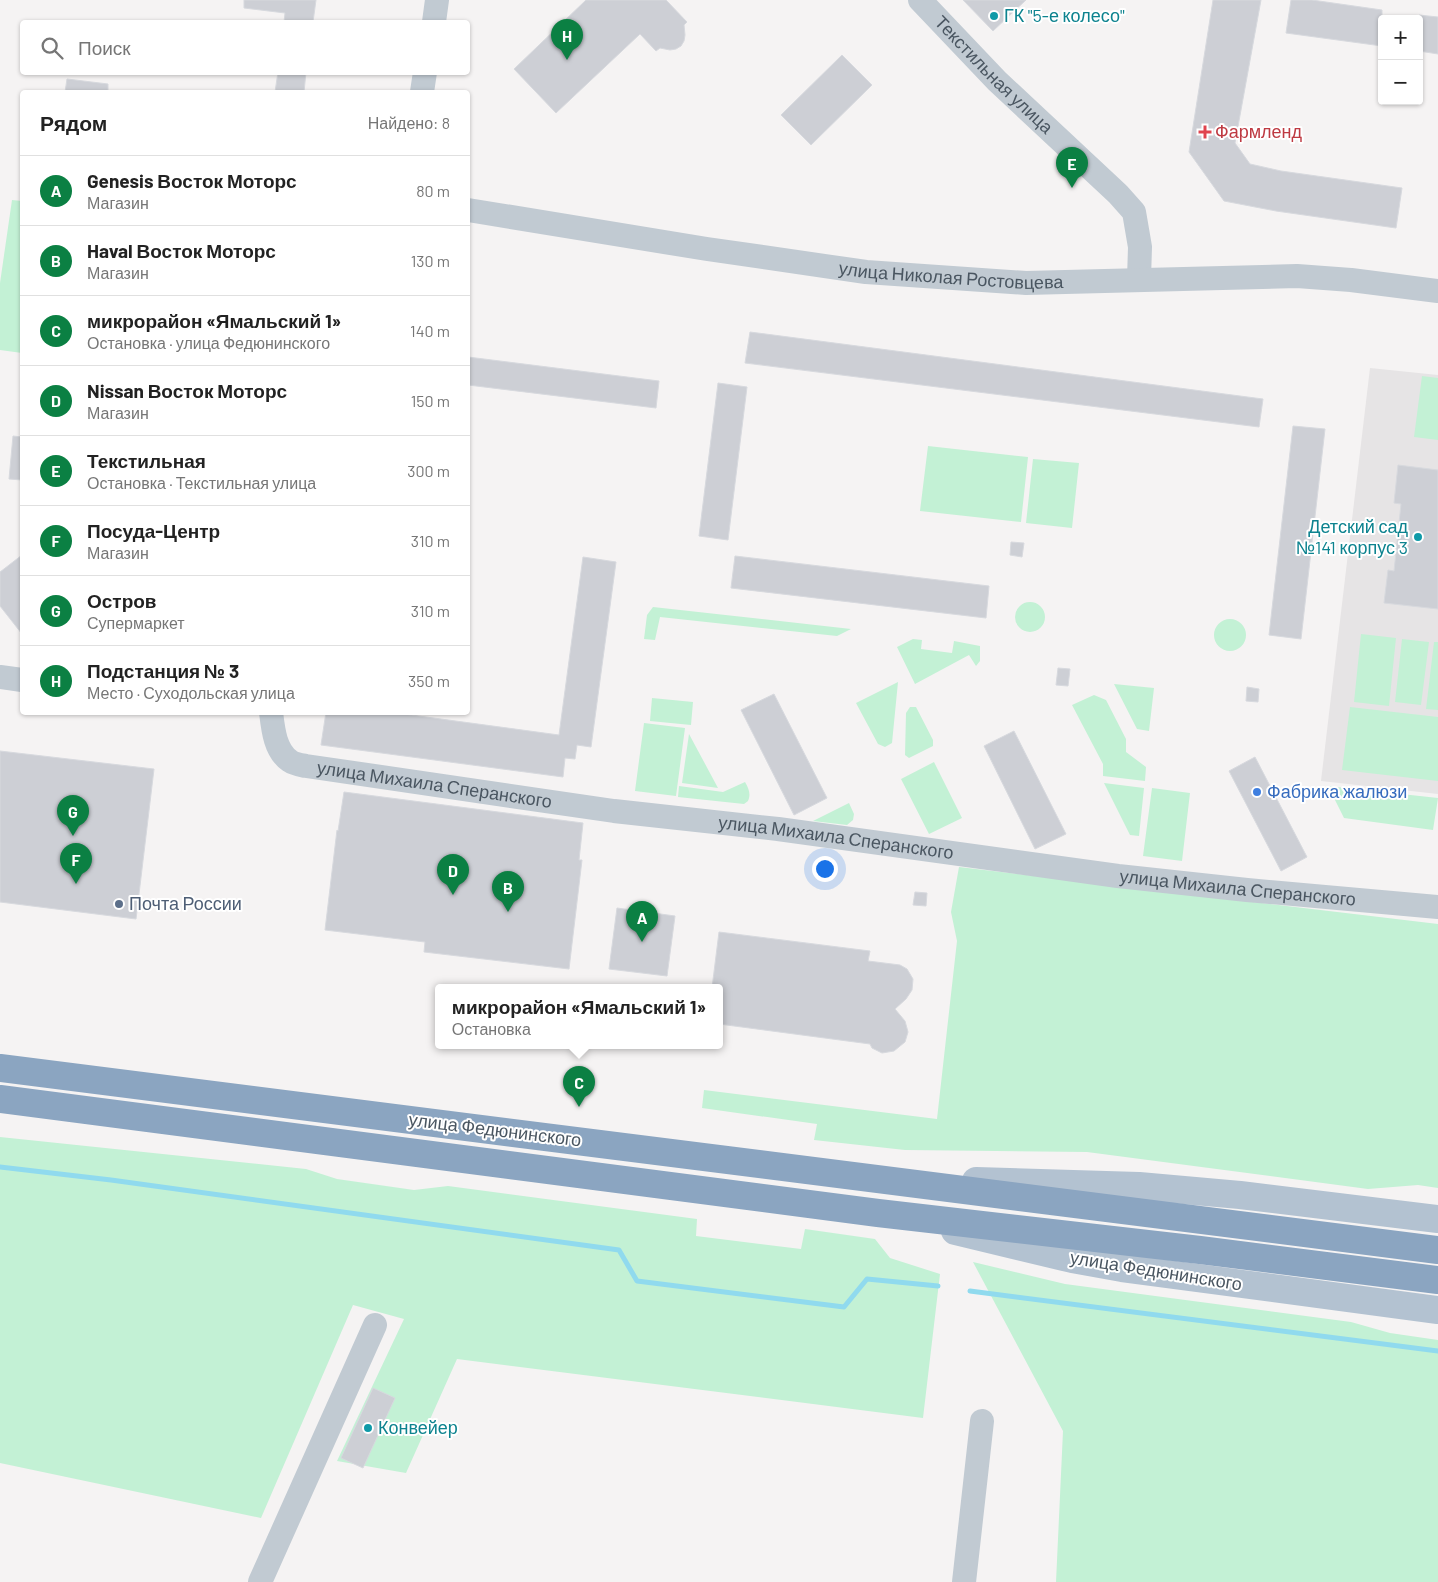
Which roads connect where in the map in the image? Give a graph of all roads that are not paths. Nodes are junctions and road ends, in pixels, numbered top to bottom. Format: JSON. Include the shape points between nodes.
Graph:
{"nodes":[{"id":1,"x":437,"y":0,"type":"edge"},
{"id":2,"x":920,"y":0,"type":"edge"},
{"id":3,"x":434,"y":20,"type":"edge"},
{"id":4,"x":425,"y":75,"type":"edge"},
{"id":5,"x":422,"y":90,"type":"edge"},
{"id":6,"x":470,"y":210,"type":"edge"},
{"id":7,"x":1139,"y":279,"type":"junction"},
{"id":8,"x":1438,"y":291,"type":"edge"},
{"id":9,"x":0,"y":677,"type":"edge"},
{"id":10,"x":20,"y":680,"type":"edge"},
{"id":11,"x":271,"y":715,"type":"edge"},
{"id":12,"x":1438,"y":907,"type":"edge"},
{"id":13,"x":0,"y":1058,"type":"edge"},
{"id":14,"x":0,"y":1068,"type":"edge"},
{"id":15,"x":109,"y":1081,"type":"junction"},
{"id":16,"x":0,"y":1099,"type":"edge"},
{"id":17,"x":0,"y":1108,"type":"edge"},
{"id":18,"x":110,"y":1114,"type":"junction"},
{"id":19,"x":880,"y":1179,"type":"junction"},
{"id":20,"x":878,"y":1213,"type":"junction"},
{"id":21,"x":1438,"y":1220,"type":"edge"},
{"id":22,"x":1438,"y":1250,"type":"edge"},
{"id":23,"x":1438,"y":1280,"type":"edge"},
{"id":24,"x":1438,"y":1310,"type":"edge"},
{"id":25,"x":375,"y":1325,"type":"dead end"},
{"id":26,"x":982,"y":1421,"type":"dead end"},
{"id":27,"x":260,"y":1582,"type":"edge"},
{"id":28,"x":964,"y":1582,"type":"edge"}],
"edges":[{"from":1,"to":3,"type":"street"},
{"from":2,"to":7,"type":"street","name":"Текстильная улица","via":[[997,81],[1134,212],[1140,247]]},
{"from":4,"to":5,"type":"street"},
{"from":6,"to":7,"type":"street","name":"улица Николая Ростовцева","via":[[866,272],[1026,283]]},
{"from":7,"to":8,"type":"street","name":"улица Николая Ростовцева","via":[[1297,276]]},
{"from":9,"to":10,"type":"street"},
{"from":11,"to":12,"type":"street","name":"улица Михаила Сперанского","via":[[279,748],[290,762],[306,766],[614,811],[778,829],[1118,876]]},
{"from":13,"to":15,"type":"main road","name":"улица Федюнинского"},
{"from":14,"to":15,"type":"highway","name":"улица Федюнинского"},
{"from":15,"to":19,"type":"highway","name":"улица Федюнинского"},
{"from":16,"to":18,"type":"highway","name":"улица Федюнинского"},
{"from":17,"to":18,"type":"main road","name":"улица Федюнинского"},
{"from":18,"to":20,"type":"highway","name":"улица Федюнинского"},
{"from":19,"to":21,"type":"main road","name":"улица Федюнинского","via":[[1139,1186]]},
{"from":19,"to":22,"type":"highway","name":"улица Федюнинского"},
{"from":20,"to":23,"type":"highway","name":"улица Федюнинского"},
{"from":20,"to":24,"type":"main road","name":"улица Федюнинского","via":[[1122,1268]]},
{"from":25,"to":27,"type":"street"},
{"from":26,"to":28,"type":"street"}]}
